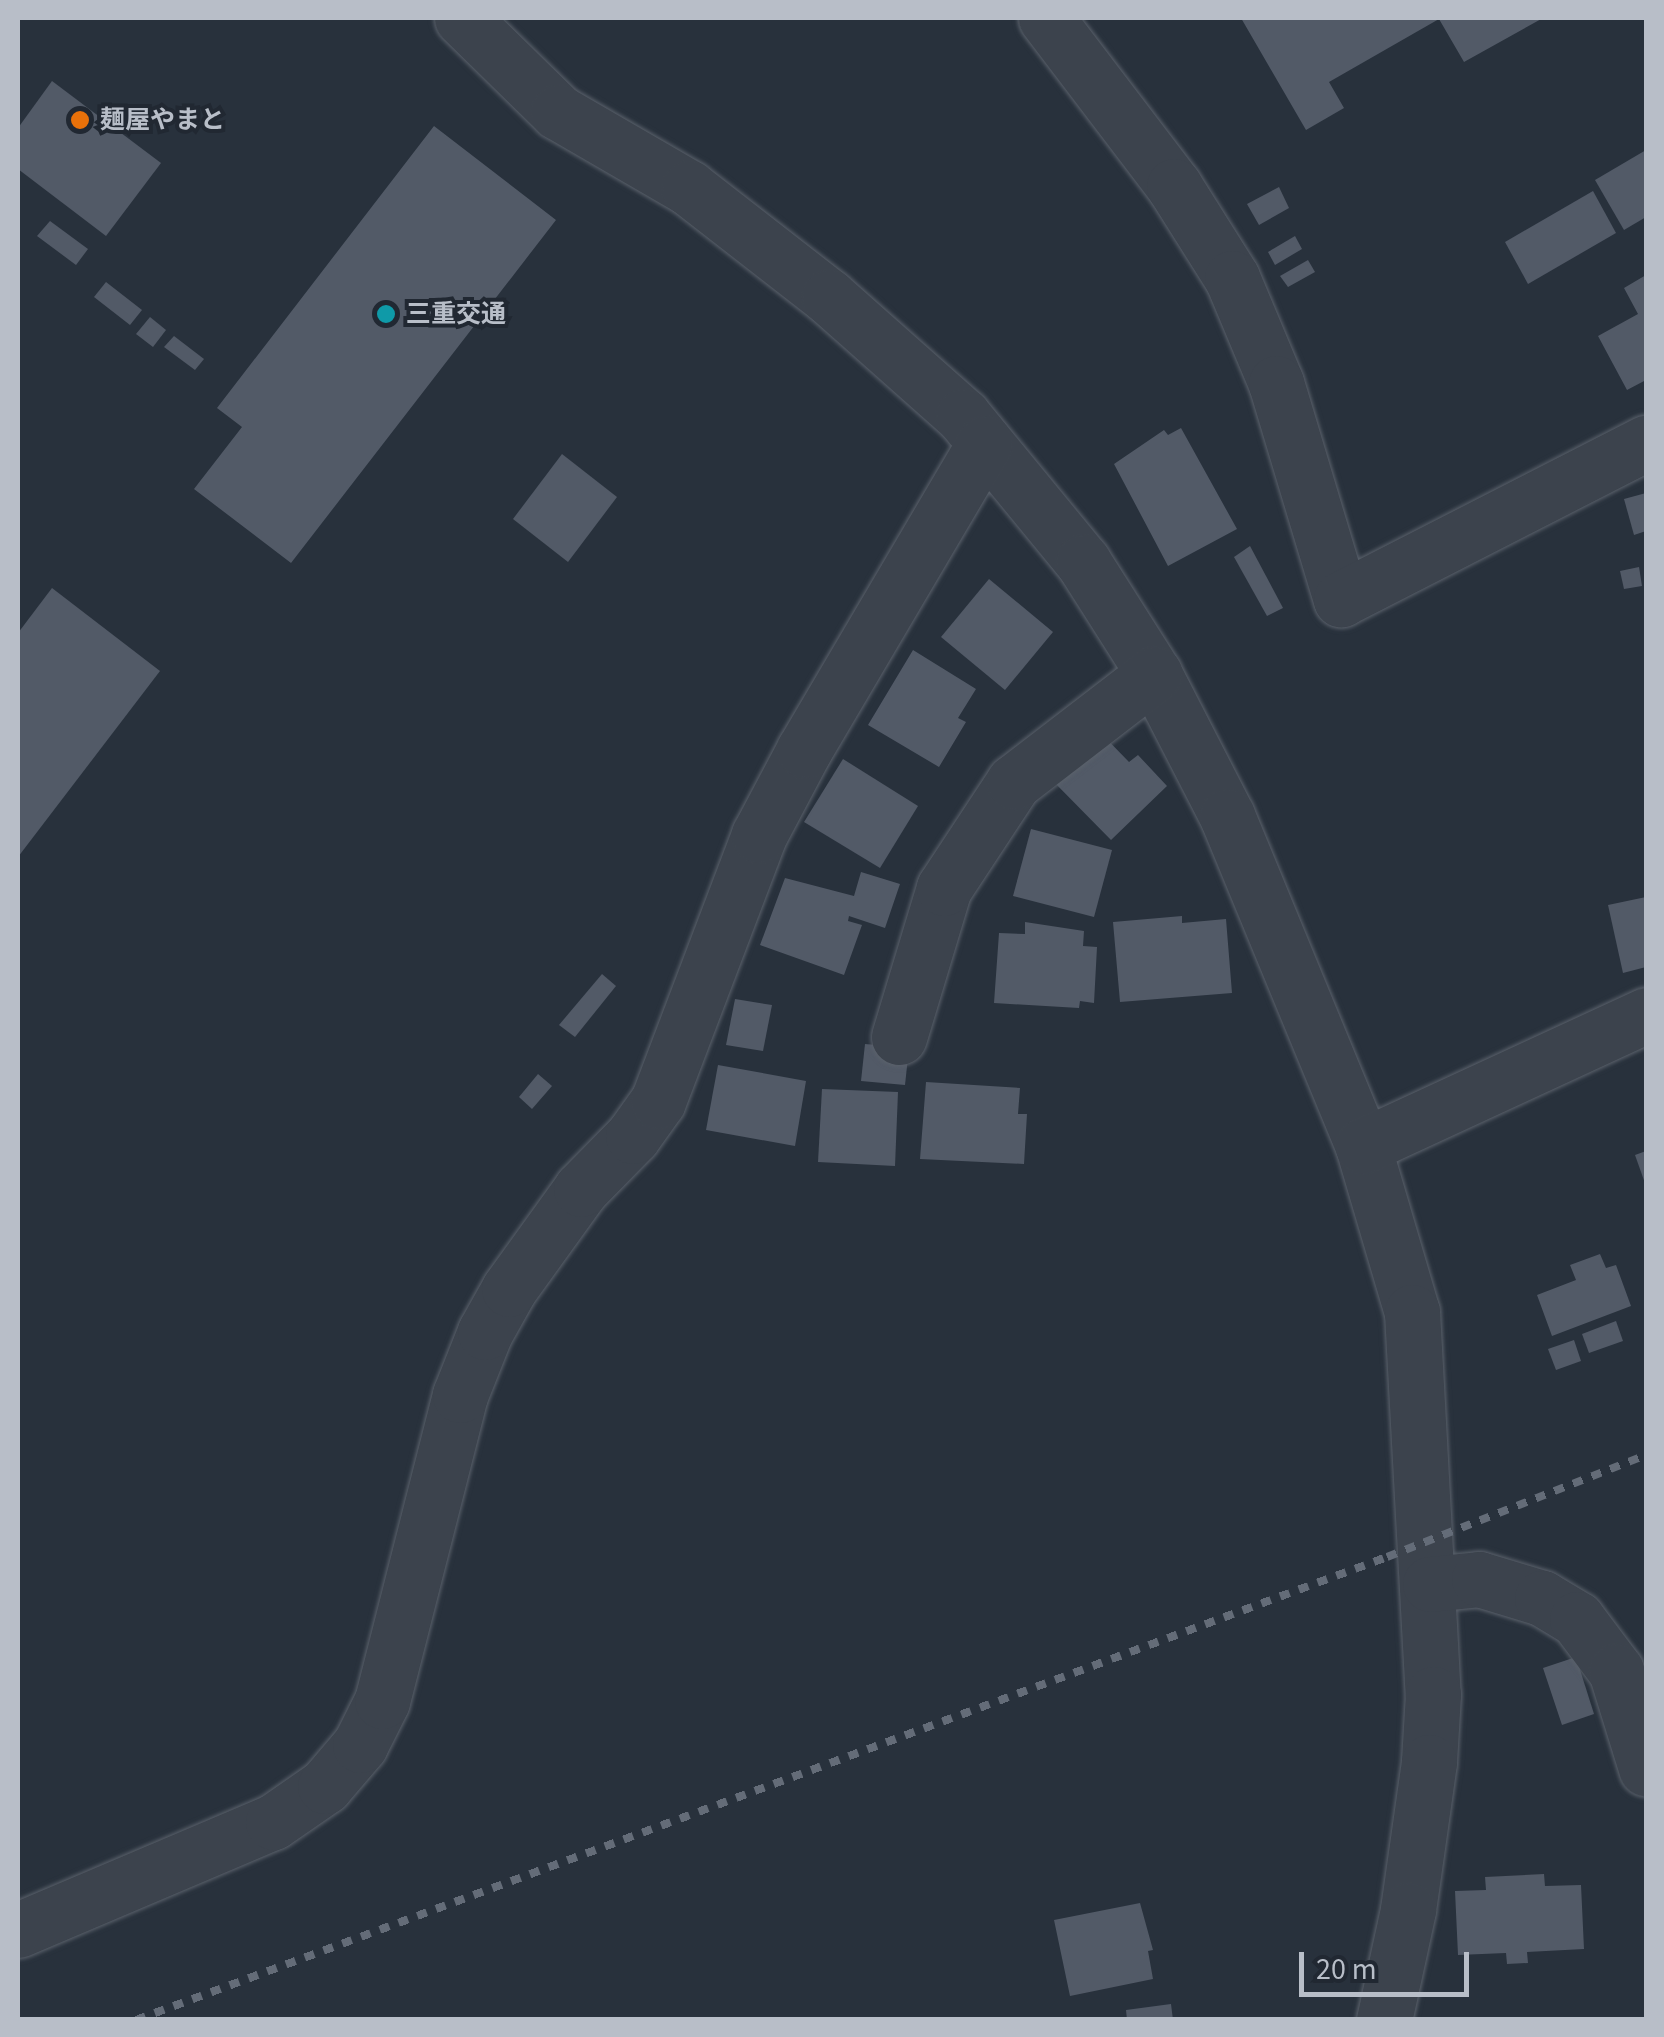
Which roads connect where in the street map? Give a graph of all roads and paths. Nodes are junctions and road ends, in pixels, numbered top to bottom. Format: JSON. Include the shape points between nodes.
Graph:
{"nodes":[{"id":1,"x":462,"y":18,"type":"edge"},
{"id":2,"x":1046,"y":18,"type":"edge"},
{"id":3,"x":986,"y":443,"type":"junction"},
{"id":4,"x":1646,"y":443,"type":"edge"},
{"id":5,"x":1154,"y":674,"type":"junction"},
{"id":6,"x":1646,"y":1015,"type":"edge"},
{"id":7,"x":899,"y":1038,"type":"dead end"},
{"id":8,"x":1364,"y":1146,"type":"junction"},
{"id":9,"x":1430,"y":1584,"type":"junction"},
{"id":10,"x":1646,"y":1768,"type":"edge"},
{"id":11,"x":18,"y":1930,"type":"edge"},
{"id":12,"x":1384,"y":2020,"type":"edge"}],
"edges":[{"from":1,"to":3,"type":"street","via":[[558,112],[689,188],[829,298]]},
{"from":2,"to":4,"type":"street","via":[[1174,186],[1232,278],[1276,383],[1341,599]]},
{"from":3,"to":5,"type":"street","via":[[1084,562]]},
{"from":3,"to":11,"type":"street","via":[[759,836],[658,1101],[580,1189],[485,1332],[460,1395],[382,1701],[360,1745],[325,1786],[272,1822]]},
{"from":5,"to":7,"type":"street","via":[[1014,782],[944,888]]},
{"from":5,"to":8,"type":"street","via":[[1227,816]]},
{"from":6,"to":8,"type":"street"},
{"from":8,"to":9,"type":"street","via":[[1412,1312]]},
{"from":9,"to":10,"type":"street","via":[[1479,1579],[1542,1598],[1577,1618],[1616,1672]]},
{"from":9,"to":12,"type":"street","via":[[1430,1762]]}]}
